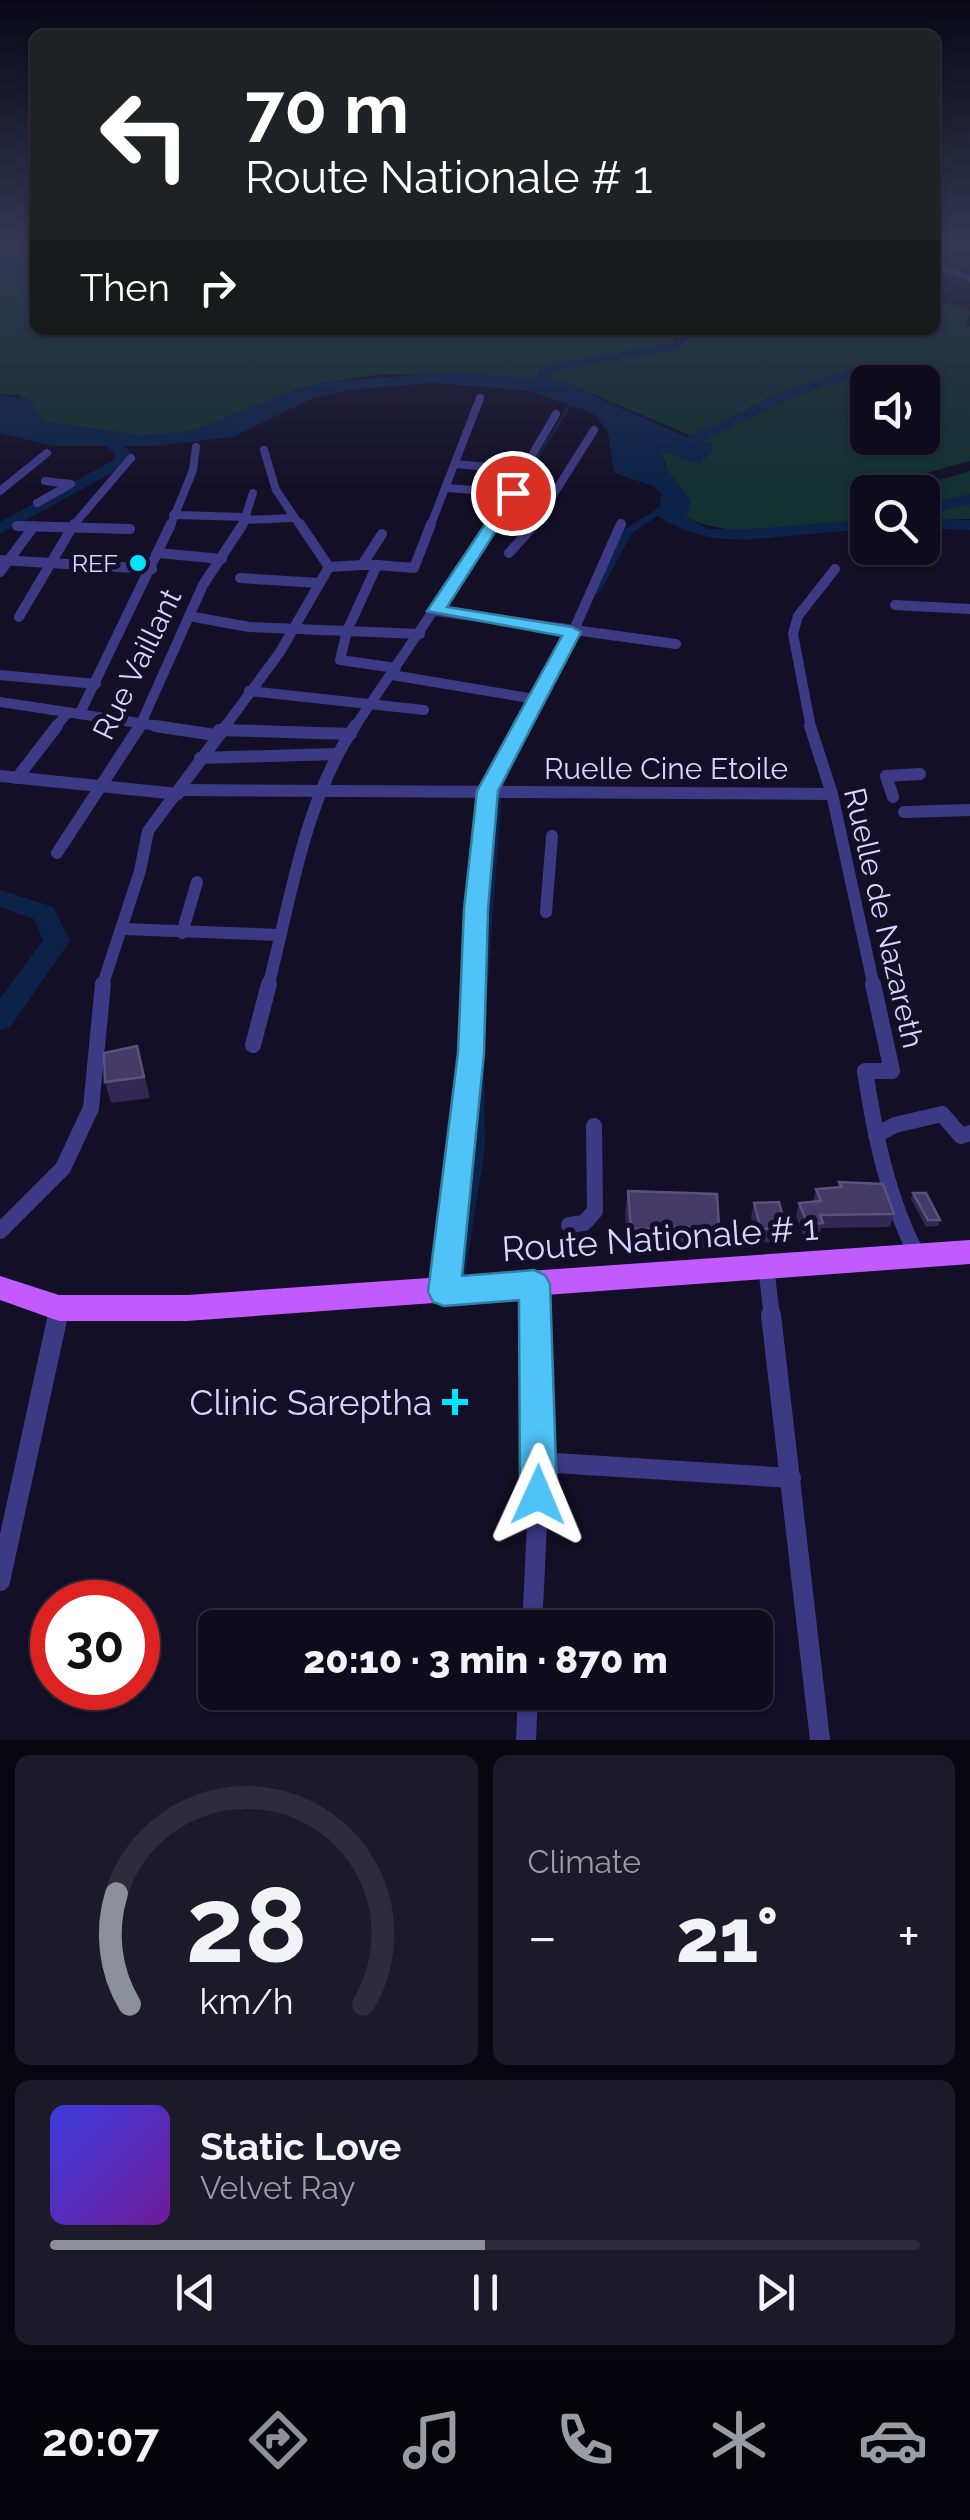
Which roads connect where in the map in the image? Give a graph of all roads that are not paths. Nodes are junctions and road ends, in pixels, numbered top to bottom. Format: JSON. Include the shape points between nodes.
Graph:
{"nodes":[{"id":1,"x":480,"y":398,"type":"dead end"},
{"id":2,"x":556,"y":414,"type":"dead end"},
{"id":3,"x":594,"y":430,"type":"dead end"},
{"id":4,"x":196,"y":447,"type":"dead end"},
{"id":5,"x":264,"y":450,"type":"dead end"},
{"id":6,"x":47,"y":453,"type":"dead end"},
{"id":7,"x":131,"y":458,"type":"dead end"},
{"id":8,"x":456,"y":464,"type":"junction"},
{"id":9,"x":527,"y":471,"type":"junction"},
{"id":10,"x":45,"y":481,"type":"dead end"},
{"id":11,"x":446,"y":488,"type":"junction"},
{"id":12,"x":0,"y":492,"type":"edge"},
{"id":13,"x":513,"y":493,"type":"junction"},
{"id":14,"x":253,"y":494,"type":"dead end"},
{"id":15,"x":37,"y":503,"type":"dead end"},
{"id":16,"x":173,"y":515,"type":"junction"},
{"id":17,"x":247,"y":518,"type":"junction"},
{"id":18,"x":292,"y":518,"type":"junction"},
{"id":19,"x":621,"y":524,"type":"dead end"},
{"id":20,"x":18,"y":526,"type":"dead end"},
{"id":21,"x":34,"y":526,"type":"junction"},
{"id":22,"x":71,"y":528,"type":"junction"},
{"id":23,"x":130,"y":529,"type":"dead end"},
{"id":24,"x":382,"y":534,"type":"dead end"},
{"id":25,"x":158,"y":553,"type":"junction"},
{"id":26,"x":509,"y":553,"type":"dead end"},
{"id":27,"x":222,"y":559,"type":"junction"},
{"id":28,"x":4,"y":560,"type":"edge"},
{"id":29,"x":50,"y":563,"type":"junction"},
{"id":30,"x":362,"y":565,"type":"junction"},
{"id":31,"x":376,"y":566,"type":"junction"},
{"id":32,"x":329,"y":567,"type":"junction"},
{"id":33,"x":152,"y":568,"type":"junction"},
{"id":34,"x":835,"y":569,"type":"dead end"},
{"id":35,"x":0,"y":572,"type":"edge"},
{"id":36,"x":240,"y":578,"type":"dead end"},
{"id":37,"x":320,"y":583,"type":"junction"},
{"id":38,"x":896,"y":605,"type":"dead end"},
{"id":39,"x":970,"y":608,"type":"edge"},
{"id":40,"x":436,"y":611,"type":"junction"},
{"id":41,"x":189,"y":616,"type":"junction"},
{"id":42,"x":19,"y":617,"type":"dead end"},
{"id":43,"x":292,"y":630,"type":"junction"},
{"id":44,"x":347,"y":631,"type":"junction"},
{"id":45,"x":572,"y":632,"type":"junction"},
{"id":46,"x":420,"y":634,"type":"junction"},
{"id":47,"x":676,"y":644,"type":"dead end"},
{"id":48,"x":394,"y":672,"type":"junction"},
{"id":49,"x":0,"y":675,"type":"edge"},
{"id":50,"x":96,"y":684,"type":"junction"},
{"id":51,"x":249,"y":691,"type":"junction"},
{"id":52,"x":535,"y":699,"type":"junction"},
{"id":53,"x":374,"y":701,"type":"junction"},
{"id":54,"x":0,"y":702,"type":"edge"},
{"id":55,"x":424,"y":710,"type":"dead end"},
{"id":56,"x":74,"y":713,"type":"junction"},
{"id":57,"x":142,"y":723,"type":"junction"},
{"id":58,"x":217,"y":732,"type":"junction"},
{"id":59,"x":352,"y":734,"type":"junction"},
{"id":60,"x":336,"y":754,"type":"junction"},
{"id":61,"x":200,"y":758,"type":"junction"},
{"id":62,"x":920,"y":774,"type":"dead end"},
{"id":63,"x":0,"y":776,"type":"edge"},
{"id":64,"x":17,"y":778,"type":"junction"},
{"id":65,"x":102,"y":786,"type":"junction"},
{"id":66,"x":320,"y":788,"type":"junction"},
{"id":67,"x":487,"y":791,"type":"junction"},
{"id":68,"x":179,"y":792,"type":"junction"},
{"id":69,"x":832,"y":794,"type":"junction"},
{"id":70,"x":892,"y":796,"type":"dead end"},
{"id":71,"x":970,"y":810,"type":"edge"},
{"id":72,"x":904,"y":812,"type":"dead end"},
{"id":73,"x":552,"y":836,"type":"dead end"},
{"id":74,"x":58,"y":854,"type":"dead end"},
{"id":75,"x":197,"y":882,"type":"dead end"},
{"id":76,"x":546,"y":912,"type":"dead end"},
{"id":77,"x":123,"y":929,"type":"junction"},
{"id":78,"x":182,"y":933,"type":"junction"},
{"id":79,"x":280,"y":935,"type":"junction"},
{"id":80,"x":252,"y":1045,"type":"dead end"},
{"id":81,"x":594,"y":1126,"type":"dead end"},
{"id":82,"x":970,"y":1132,"type":"edge"},
{"id":83,"x":876,"y":1134,"type":"junction"},
{"id":84,"x":569,"y":1225,"type":"dead end"},
{"id":85,"x":0,"y":1231,"type":"edge"},
{"id":86,"x":970,"y":1252,"type":"edge"},
{"id":87,"x":918,"y":1257,"type":"junction"},
{"id":88,"x":766,"y":1267,"type":"junction"},
{"id":89,"x":534,"y":1284,"type":"junction"},
{"id":90,"x":0,"y":1288,"type":"edge"},
{"id":91,"x":444,"y":1292,"type":"junction"},
{"id":92,"x":59,"y":1308,"type":"junction"},
{"id":93,"x":540,"y":1462,"type":"junction"},
{"id":94,"x":790,"y":1478,"type":"junction"},
{"id":95,"x":0,"y":1581,"type":"edge"},
{"id":96,"x":533,"y":1610,"type":"edge"},
{"id":97,"x":527,"y":1710,"type":"edge"},
{"id":98,"x":526,"y":1740,"type":"edge"},
{"id":99,"x":820,"y":1740,"type":"edge"}],
"edges":[{"from":1,"to":8,"type":"street"},
{"from":2,"to":9,"type":"street"},
{"from":3,"to":26,"type":"street","via":[[543,515]]},
{"from":4,"to":16,"type":"street","via":[[194,470]]},
{"from":5,"to":18,"type":"street"},
{"from":6,"to":12,"type":"street"},
{"from":7,"to":22,"type":"street"},
{"from":8,"to":9,"type":"street"},
{"from":8,"to":11,"type":"street"},
{"from":9,"to":13,"type":"street"},
{"from":10,"to":15,"type":"street","via":[[71,484]]},
{"from":11,"to":13,"type":"street"},
{"from":11,"to":31,"type":"street","via":[[414,568]]},
{"from":13,"to":40,"type":"street"},
{"from":14,"to":17,"type":"street","name":"Rue Vaillant"},
{"from":16,"to":17,"type":"street"},
{"from":16,"to":25,"type":"street"},
{"from":17,"to":18,"type":"street"},
{"from":17,"to":27,"type":"street","name":"Rue Vaillant"},
{"from":18,"to":32,"type":"street"},
{"from":19,"to":45,"type":"street"},
{"from":20,"to":21,"type":"street"},
{"from":21,"to":22,"type":"street"},
{"from":21,"to":28,"type":"street"},
{"from":22,"to":23,"type":"street"},
{"from":22,"to":29,"type":"street"},
{"from":24,"to":30,"type":"street"},
{"from":25,"to":27,"type":"street"},
{"from":25,"to":33,"type":"street"},
{"from":27,"to":41,"type":"street","name":"Rue Vaillant"},
{"from":28,"to":29,"type":"street"},
{"from":28,"to":35,"type":"street"},
{"from":29,"to":33,"type":"street"},
{"from":29,"to":42,"type":"street"},
{"from":30,"to":31,"type":"street"},
{"from":30,"to":32,"type":"street"},
{"from":31,"to":44,"type":"street"},
{"from":32,"to":37,"type":"street"},
{"from":33,"to":50,"type":"street"},
{"from":34,"to":69,"type":"street","name":"Ruelle de Nazareth","via":[[798,616],[793,634],[809,722]]},
{"from":36,"to":37,"type":"street"},
{"from":37,"to":43,"type":"street"},
{"from":38,"to":39,"type":"street"},
{"from":40,"to":45,"type":"street"},
{"from":40,"to":46,"type":"street"},
{"from":41,"to":43,"type":"street"},
{"from":41,"to":57,"type":"street","name":"Rue Vaillant"},
{"from":43,"to":44,"type":"street"},
{"from":43,"to":51,"type":"street"},
{"from":44,"to":46,"type":"street"},
{"from":44,"to":48,"type":"street","via":[[340,660]]},
{"from":45,"to":47,"type":"street"},
{"from":45,"to":52,"type":"street"},
{"from":46,"to":48,"type":"street"},
{"from":48,"to":52,"type":"street"},
{"from":48,"to":53,"type":"street"},
{"from":49,"to":50,"type":"street"},
{"from":50,"to":56,"type":"street"},
{"from":51,"to":53,"type":"street"},
{"from":51,"to":58,"type":"street"},
{"from":52,"to":67,"type":"street"},
{"from":53,"to":55,"type":"street"},
{"from":53,"to":59,"type":"street"},
{"from":54,"to":56,"type":"street"},
{"from":56,"to":57,"type":"street"},
{"from":56,"to":64,"type":"street"},
{"from":57,"to":58,"type":"street"},
{"from":57,"to":65,"type":"street","name":"Rue Vaillant"},
{"from":58,"to":59,"type":"street"},
{"from":58,"to":61,"type":"street"},
{"from":59,"to":60,"type":"street"},
{"from":60,"to":61,"type":"street"},
{"from":60,"to":66,"type":"street"},
{"from":61,"to":68,"type":"street"},
{"from":62,"to":70,"type":"street","via":[[886,776]]},
{"from":63,"to":64,"type":"street","name":"Ruelle Cine Etoile"},
{"from":64,"to":65,"type":"street","name":"Ruelle Cine Etoile"},
{"from":65,"to":68,"type":"street","name":"Ruelle Cine Etoile"},
{"from":65,"to":74,"type":"street","name":"Rue Vaillant"},
{"from":66,"to":67,"type":"street","name":"Ruelle Cine Etoile"},
{"from":66,"to":68,"type":"street","name":"Ruelle Cine Etoile"},
{"from":66,"to":79,"type":"street"},
{"from":67,"to":69,"type":"street","name":"Ruelle Cine Etoile","via":[[660,798]]},
{"from":67,"to":91,"type":"street","via":[[471,1053]]},
{"from":68,"to":77,"type":"street","via":[[148,831]]},
{"from":69,"to":83,"type":"street","name":"Ruelle de Nazareth","via":[[892,1071],[865,1071]]},
{"from":71,"to":72,"type":"street"},
{"from":73,"to":76,"type":"street"},
{"from":75,"to":78,"type":"street"},
{"from":77,"to":78,"type":"street"},
{"from":77,"to":85,"type":"street","via":[[102,986],[91,1108],[64,1168]]},
{"from":78,"to":79,"type":"street"},
{"from":79,"to":80,"type":"street"},
{"from":81,"to":84,"type":"street","via":[[596,1212],[584,1224]]},
{"from":82,"to":83,"type":"street","via":[[961,1136],[942,1114]]},
{"from":83,"to":87,"type":"street","name":"Ruelle de Nazareth","via":[[901,1227]]},
{"from":86,"to":87,"type":"main road","name":"Route Nationale # 1"},
{"from":87,"to":88,"type":"main road","name":"Route Nationale # 1"},
{"from":88,"to":89,"type":"main road","name":"Route Nationale # 1"},
{"from":88,"to":94,"type":"street"},
{"from":89,"to":91,"type":"main road","name":"Route Nationale # 1"},
{"from":89,"to":93,"type":"street"},
{"from":90,"to":92,"type":"main road","name":"Route Nationale # 1"},
{"from":91,"to":92,"type":"main road","name":"Route Nationale # 1","via":[[187,1308]]},
{"from":92,"to":95,"type":"street"},
{"from":93,"to":94,"type":"street"},
{"from":93,"to":96,"type":"street"},
{"from":94,"to":99,"type":"street"},
{"from":97,"to":98,"type":"street"}]}
